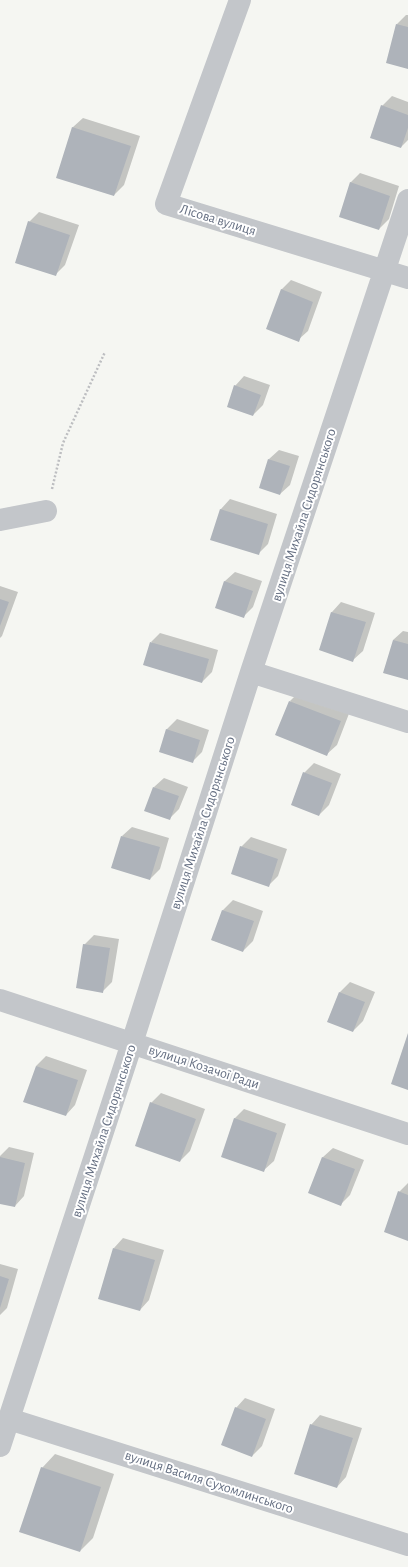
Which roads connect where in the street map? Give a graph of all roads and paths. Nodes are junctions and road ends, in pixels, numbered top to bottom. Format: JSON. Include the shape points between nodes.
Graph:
{"nodes":[{"id":1,"x":240,"y":0,"type":"edge"},
{"id":2,"x":408,"y":200,"type":"edge"},
{"id":3,"x":385,"y":271,"type":"junction"},
{"id":4,"x":408,"y":278,"type":"edge"},
{"id":5,"x":105,"y":352,"type":"dead end"},
{"id":6,"x":46,"y":511,"type":"joint"},
{"id":7,"x":0,"y":520,"type":"edge"},
{"id":8,"x":251,"y":672,"type":"junction"},
{"id":9,"x":408,"y":722,"type":"edge"},
{"id":10,"x":0,"y":1000,"type":"edge"},
{"id":11,"x":132,"y":1043,"type":"junction"},
{"id":12,"x":408,"y":1134,"type":"edge"},
{"id":13,"x":9,"y":1419,"type":"junction"},
{"id":14,"x":0,"y":1446,"type":"edge"},
{"id":15,"x":408,"y":1545,"type":"edge"}],
"edges":[{"from":1,"to":3,"type":"street","name":"Лісова вулиця","via":[[166,204]]},
{"from":2,"to":3,"type":"street","name":"вулиця Михайла Сидорянського"},
{"from":3,"to":4,"type":"street"},
{"from":3,"to":8,"type":"street","name":"вулиця Михайла Сидорянського"},
{"from":5,"to":6,"type":"path","via":[[64,443]]},
{"from":6,"to":7,"type":"street"},
{"from":8,"to":9,"type":"street"},
{"from":8,"to":11,"type":"street","name":"вулиця Михайла Сидорянського"},
{"from":10,"to":11,"type":"street","name":"вулиця Козачої Ради"},
{"from":11,"to":12,"type":"street","name":"вулиця Козачої Ради"},
{"from":11,"to":13,"type":"street","name":"вулиця Михайла Сидорянського"},
{"from":13,"to":14,"type":"street","name":"вулиця Михайла Сидорянського"},
{"from":13,"to":15,"type":"street","name":"вулиця Василя Сухомлинського"}]}
